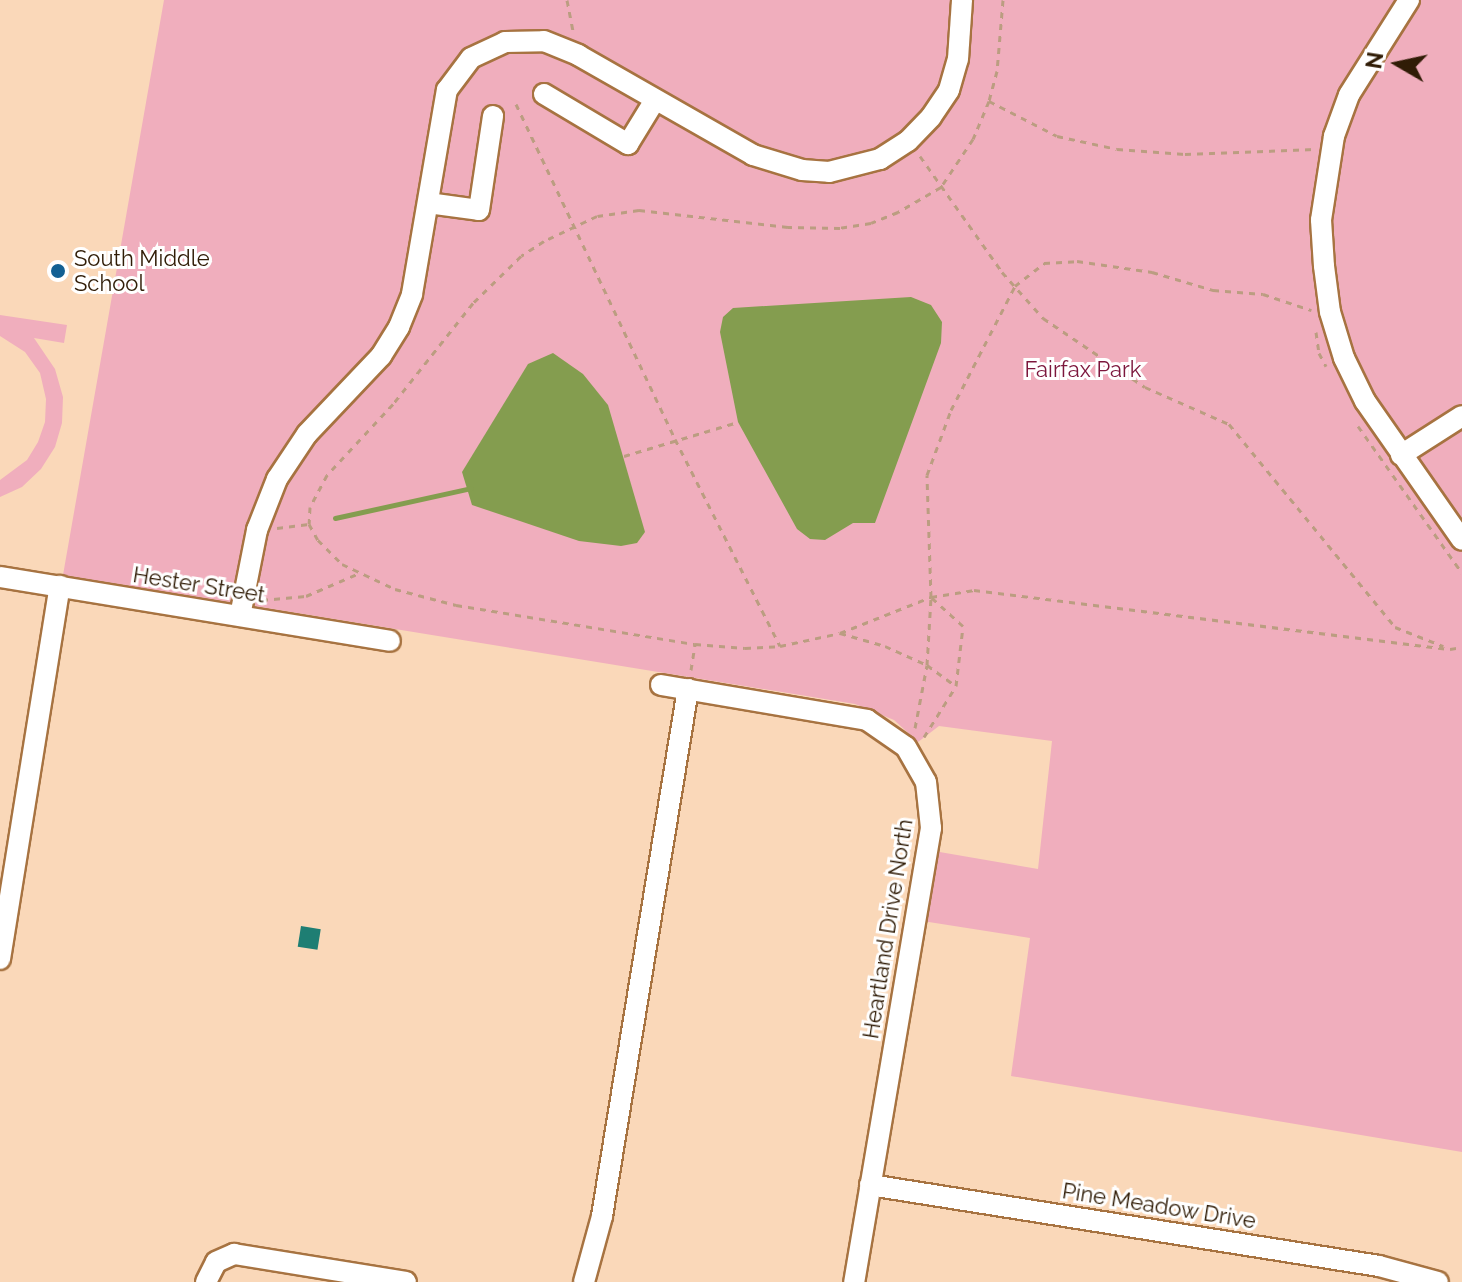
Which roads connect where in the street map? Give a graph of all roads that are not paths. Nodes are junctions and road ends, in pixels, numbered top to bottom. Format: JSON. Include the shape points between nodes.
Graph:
{"nodes":[{"id":1,"x":962,"y":0,"type":"edge"},
{"id":2,"x":1409,"y":0,"type":"edge"},
{"id":3,"x":544,"y":94,"type":"dead end"},
{"id":4,"x":655,"y":100,"type":"junction"},
{"id":5,"x":493,"y":116,"type":"dead end"},
{"id":6,"x":428,"y":203,"type":"junction"},
{"id":7,"x":1462,"y":416,"type":"edge"},
{"id":8,"x":1401,"y":455,"type":"junction"},
{"id":9,"x":1462,"y":540,"type":"edge"},
{"id":10,"x":0,"y":577,"type":"edge"},
{"id":11,"x":60,"y":586,"type":"junction"},
{"id":12,"x":241,"y":607,"type":"junction"},
{"id":13,"x":390,"y":641,"type":"dead end"},
{"id":14,"x":661,"y":685,"type":"dead end"},
{"id":15,"x":688,"y":689,"type":"junction"},
{"id":16,"x":0,"y":959,"type":"edge"},
{"id":17,"x":870,"y":1185,"type":"junction"},
{"id":18,"x":206,"y":1282,"type":"edge"},
{"id":19,"x":406,"y":1282,"type":"edge"},
{"id":20,"x":584,"y":1282,"type":"edge"},
{"id":21,"x":854,"y":1282,"type":"edge"},
{"id":22,"x":1438,"y":1282,"type":"edge"}],
"edges":[{"from":1,"to":4,"type":"street","via":[[958,59],[949,90],[908,141],[855,168],[829,172],[777,164]]},
{"from":2,"to":8,"type":"street","via":[[1349,95],[1334,136],[1321,220],[1330,312],[1344,358]]},
{"from":3,"to":4,"type":"street","via":[[628,144]]},
{"from":4,"to":6,"type":"street","via":[[544,41],[524,39],[489,47],[471,58],[447,90]]},
{"from":5,"to":6,"type":"street","via":[[479,210]]},
{"from":6,"to":12,"type":"street","via":[[412,294],[399,327],[381,356],[289,456],[257,530]]},
{"from":7,"to":8,"type":"street"},
{"from":8,"to":9,"type":"street"},
{"from":10,"to":11,"type":"street","name":"Hester Street"},
{"from":11,"to":12,"type":"street","name":"Hester Street"},
{"from":11,"to":16,"type":"street"},
{"from":12,"to":13,"type":"street","name":"Hester Street"},
{"from":14,"to":15,"type":"street","name":"Heartland Drive North"},
{"from":15,"to":17,"type":"street","name":"Heartland Drive North","via":[[867,720],[906,747],[926,782],[931,828]]},
{"from":15,"to":20,"type":"street","via":[[602,1216]]},
{"from":17,"to":21,"type":"street","name":"Heartland Drive North"},
{"from":17,"to":22,"type":"street","name":"Pine Meadow Drive","via":[[1379,1266]]},
{"from":18,"to":19,"type":"street","via":[[216,1262],[234,1254]]}]}
